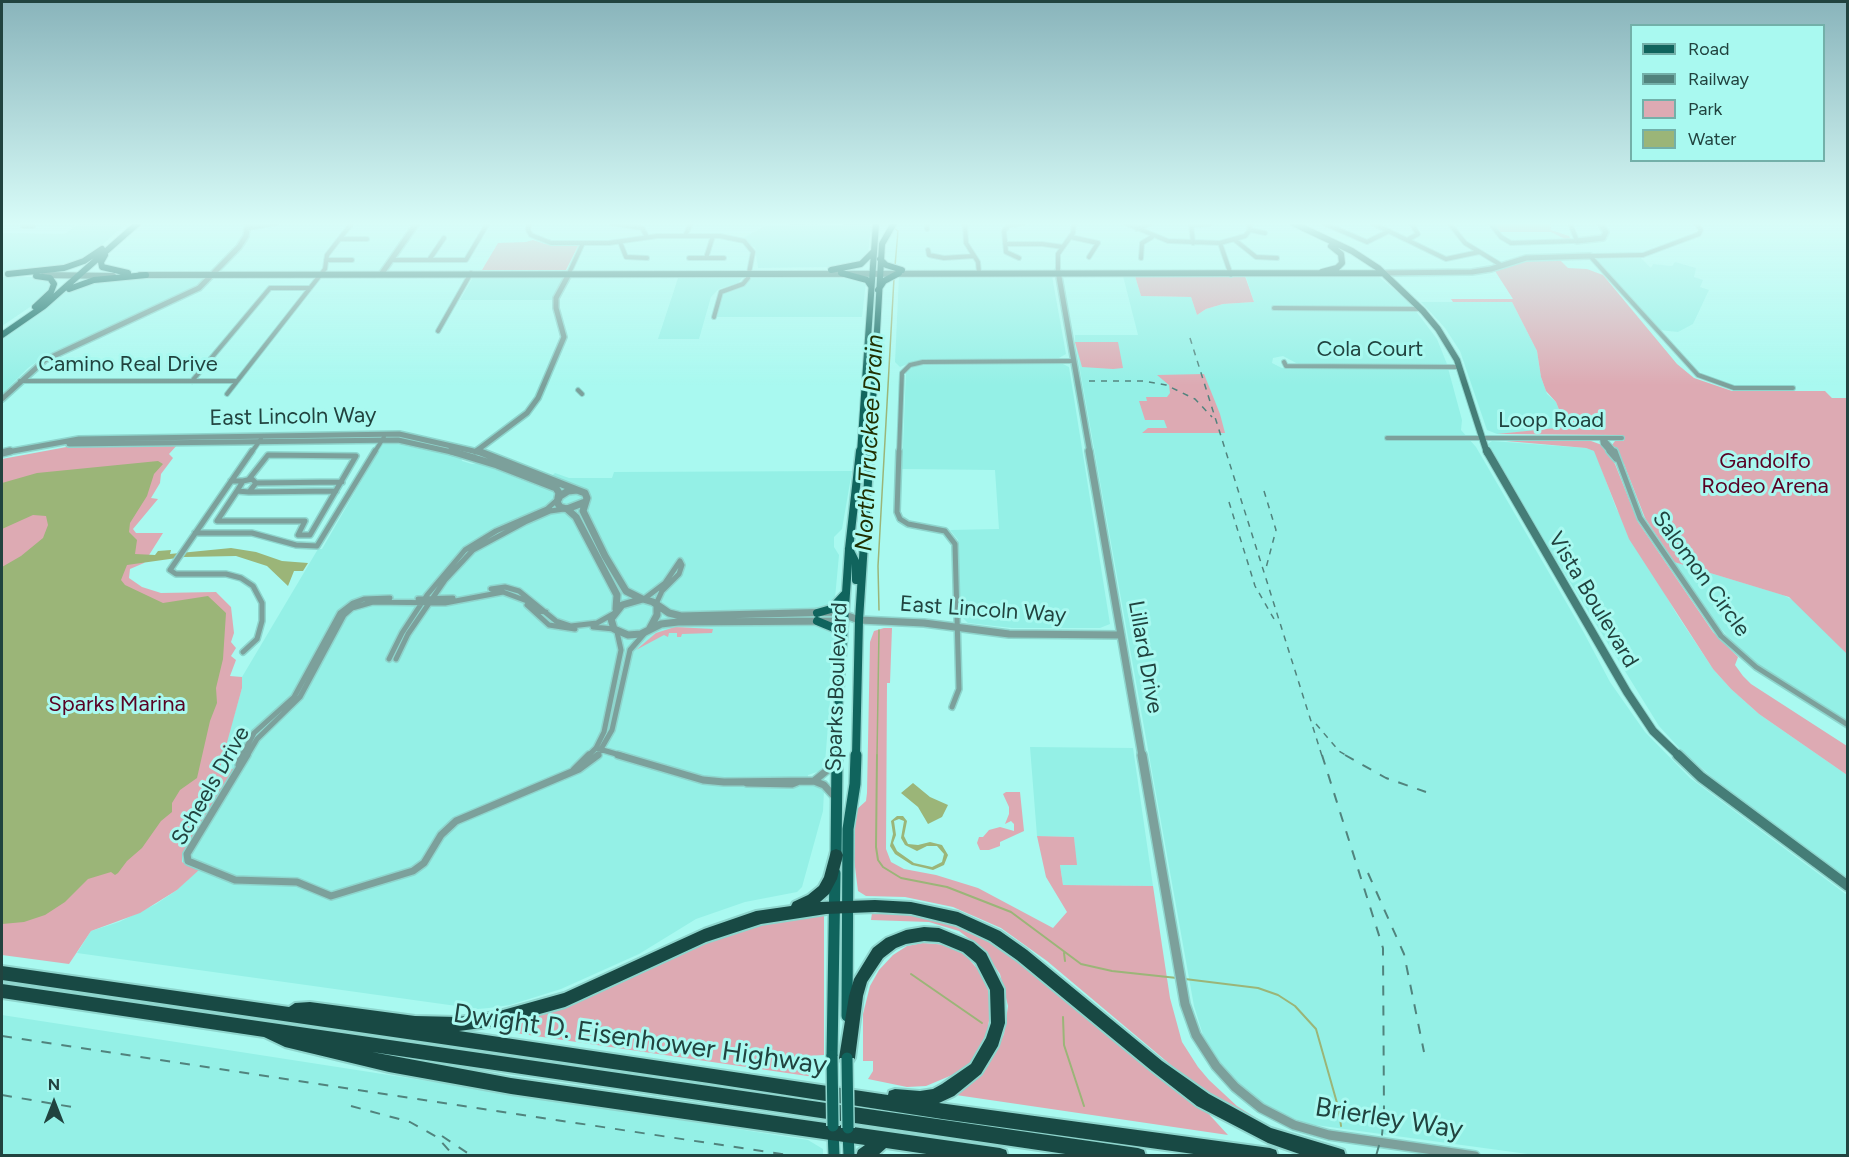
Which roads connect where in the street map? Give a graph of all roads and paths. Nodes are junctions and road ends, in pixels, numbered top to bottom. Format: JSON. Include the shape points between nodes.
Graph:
{"nodes":[{"id":1,"x":44,"y":277,"type":"edge"},
{"id":2,"x":74,"y":277,"type":"edge"},
{"id":3,"x":75,"y":277,"type":"edge"},
{"id":4,"x":126,"y":277,"type":"edge"},
{"id":5,"x":210,"y":277,"type":"edge"},
{"id":6,"x":319,"y":277,"type":"edge"},
{"id":7,"x":469,"y":277,"type":"edge"},
{"id":8,"x":568,"y":277,"type":"edge"},
{"id":9,"x":748,"y":277,"type":"edge"},
{"id":10,"x":856,"y":277,"type":"edge"},
{"id":11,"x":875,"y":277,"type":"edge"},
{"id":12,"x":892,"y":277,"type":"edge"},
{"id":13,"x":1060,"y":277,"type":"edge"},
{"id":14,"x":1387,"y":277,"type":"edge"},
{"id":15,"x":1609,"y":277,"type":"edge"},
{"id":16,"x":310,"y":288,"type":"junction"},
{"id":17,"x":874,"y":288,"type":"junction"},
{"id":18,"x":869,"y":305,"type":"junction"},
{"id":19,"x":44,"y":306,"type":"junction"},
{"id":20,"x":1274,"y":308,"type":"dead end"},
{"id":21,"x":32,"y":309,"type":"junction"},
{"id":22,"x":1422,"y":309,"type":"junction"},
{"id":23,"x":714,"y":317,"type":"dead end"},
{"id":24,"x":876,"y":328,"type":"junction"},
{"id":25,"x":2,"y":330,"type":"edge"},
{"id":26,"x":438,"y":331,"type":"dead end"},
{"id":27,"x":2,"y":335,"type":"edge"},
{"id":28,"x":1074,"y":361,"type":"junction"},
{"id":29,"x":1284,"y":363,"type":"dead end"},
{"id":30,"x":1459,"y":367,"type":"junction"},
{"id":31,"x":20,"y":381,"type":"junction"},
{"id":32,"x":192,"y":381,"type":"junction"},
{"id":33,"x":237,"y":381,"type":"junction"},
{"id":34,"x":1792,"y":388,"type":"dead end"},
{"id":35,"x":227,"y":394,"type":"dead end"},
{"id":36,"x":2,"y":399,"type":"edge"},
{"id":37,"x":863,"y":404,"type":"junction"},
{"id":38,"x":385,"y":436,"type":"junction"},
{"id":39,"x":261,"y":438,"type":"junction"},
{"id":40,"x":1387,"y":438,"type":"dead end"},
{"id":41,"x":1480,"y":438,"type":"junction"},
{"id":42,"x":1603,"y":438,"type":"junction"},
{"id":43,"x":1622,"y":438,"type":"dead end"},
{"id":44,"x":477,"y":451,"type":"junction"},
{"id":45,"x":2,"y":455,"type":"edge"},
{"id":46,"x":471,"y":456,"type":"junction"},
{"id":47,"x":1616,"y":459,"type":"joint"},
{"id":48,"x":868,"y":468,"type":"junction"},
{"id":49,"x":246,"y":480,"type":"junction"},
{"id":50,"x":231,"y":481,"type":"junction"},
{"id":51,"x":256,"y":483,"type":"junction"},
{"id":52,"x":339,"y":487,"type":"junction"},
{"id":53,"x":354,"y":487,"type":"junction"},
{"id":54,"x":577,"y":490,"type":"junction"},
{"id":55,"x":237,"y":491,"type":"junction"},
{"id":56,"x":249,"y":492,"type":"junction"},
{"id":57,"x":558,"y":499,"type":"junction"},
{"id":58,"x":585,"y":502,"type":"junction"},
{"id":59,"x":566,"y":509,"type":"junction"},
{"id":60,"x":305,"y":521,"type":"junction"},
{"id":61,"x":319,"y":521,"type":"junction"},
{"id":62,"x":195,"y":533,"type":"junction"},
{"id":63,"x":849,"y":549,"type":"junction"},
{"id":64,"x":511,"y":591,"type":"junction"},
{"id":65,"x":845,"y":594,"type":"junction"},
{"id":66,"x":519,"y":598,"type":"junction"},
{"id":67,"x":644,"y":599,"type":"junction"},
{"id":68,"x":425,"y":601,"type":"junction"},
{"id":69,"x":657,"y":604,"type":"junction"},
{"id":70,"x":546,"y":612,"type":"junction"},
{"id":71,"x":614,"y":612,"type":"junction"},
{"id":72,"x":844,"y":616,"type":"junction"},
{"id":73,"x":818,"y":617,"type":"junction"},
{"id":74,"x":859,"y":620,"type":"junction"},
{"id":75,"x":957,"y":627,"type":"junction"},
{"id":76,"x":615,"y":630,"type":"junction"},
{"id":77,"x":648,"y":631,"type":"junction"},
{"id":78,"x":1121,"y":634,"type":"junction"},
{"id":79,"x":842,"y":641,"type":"junction"},
{"id":80,"x":243,"y":652,"type":"dead end"},
{"id":81,"x":318,"y":658,"type":"junction"},
{"id":82,"x":393,"y":659,"type":"dead end"},
{"id":83,"x":952,"y":707,"type":"dead end"},
{"id":84,"x":1848,"y":725,"type":"edge"},
{"id":85,"x":599,"y":749,"type":"junction"},
{"id":86,"x":837,"y":762,"type":"junction"},
{"id":87,"x":236,"y":772,"type":"junction"},
{"id":88,"x":814,"y":781,"type":"junction"},
{"id":89,"x":798,"y":782,"type":"joint"},
{"id":90,"x":836,"y":802,"type":"junction"},
{"id":91,"x":836,"y":855,"type":"junction"},
{"id":92,"x":1848,"y":886,"type":"edge"},
{"id":93,"x":841,"y":907,"type":"junction"},
{"id":94,"x":756,"y":918,"type":"junction"},
{"id":95,"x":2,"y":973,"type":"edge"},
{"id":96,"x":2,"y":991,"type":"edge"},
{"id":97,"x":262,"y":1010,"type":"junction"},
{"id":98,"x":255,"y":1027,"type":"junction"},
{"id":99,"x":840,"y":1057,"type":"junction"},
{"id":100,"x":709,"y":1075,"type":"junction"},
{"id":101,"x":1235,"y":1088,"type":"joint"},
{"id":102,"x":883,"y":1140,"type":"junction"},
{"id":103,"x":841,"y":1141,"type":"edge"},
{"id":104,"x":865,"y":1154,"type":"edge"},
{"id":105,"x":1000,"y":1155,"type":"edge"},
{"id":106,"x":1138,"y":1155,"type":"edge"},
{"id":107,"x":1270,"y":1155,"type":"edge"},
{"id":108,"x":1338,"y":1155,"type":"edge"},
{"id":109,"x":1475,"y":1155,"type":"edge"}],
"edges":[{"from":1,"to":21,"type":"main road","via":[[54,282],[51,292]]},
{"from":2,"to":21,"type":"main road"},
{"from":3,"to":19,"type":"main road"},
{"from":4,"to":19,"type":"main road","via":[[87,281]]},
{"from":5,"to":31,"type":"street","via":[[194,291],[45,360]]},
{"from":6,"to":16,"type":"street"},
{"from":7,"to":26,"type":"street"},
{"from":8,"to":44,"type":"street","via":[[560,300],[567,342],[543,398],[521,423]]},
{"from":9,"to":23,"type":"street","via":[[746,282],[719,294]]},
{"from":10,"to":17,"type":"main road","via":[[867,280]]},
{"from":11,"to":17,"type":"main road","name":"Sparks Boulevard"},
{"from":12,"to":17,"type":"main road"},
{"from":13,"to":28,"type":"street","name":"Lillard Drive"},
{"from":14,"to":22,"type":"main road","name":"Vista Boulevard"},
{"from":15,"to":34,"type":"street","via":[[1698,375],[1734,388]]},
{"from":16,"to":32,"type":"street","via":[[270,288]]},
{"from":16,"to":33,"type":"street"},
{"from":17,"to":18,"type":"main road","name":"Sparks Boulevard"},
{"from":17,"to":24,"type":"main road","name":"Sparks Boulevard"},
{"from":18,"to":24,"type":"main road","via":[[873,307]]},
{"from":18,"to":37,"type":"main road","name":"Sparks Boulevard"},
{"from":19,"to":27,"type":"main road"},
{"from":20,"to":22,"type":"street","name":"Cola Court"},
{"from":21,"to":25,"type":"main road"},
{"from":22,"to":30,"type":"main road","name":"Vista Boulevard","via":[[1445,338]]},
{"from":24,"to":48,"type":"main road","name":"Sparks Boulevard"},
{"from":28,"to":75,"type":"street","via":[[923,362],[910,364],[903,371],[897,512],[908,524],[940,529],[954,540]]},
{"from":28,"to":78,"type":"street","name":"Lillard Drive"},
{"from":29,"to":30,"type":"street","name":"Cola Court"},
{"from":30,"to":41,"type":"main road","name":"Vista Boulevard"},
{"from":31,"to":32,"type":"street","name":"Camino Real Drive"},
{"from":31,"to":36,"type":"street"},
{"from":32,"to":33,"type":"street","name":"Camino Real Drive"},
{"from":33,"to":35,"type":"street"},
{"from":37,"to":48,"type":"main road","via":[[867,411],[864,455]]},
{"from":37,"to":63,"type":"main road","name":"Sparks Boulevard"},
{"from":38,"to":39,"type":"street","name":"East Lincoln Way"},
{"from":38,"to":44,"type":"street","name":"East Lincoln Way","via":[[419,437]]},
{"from":38,"to":46,"type":"street","name":"East Lincoln Way"},
{"from":38,"to":53,"type":"street"},
{"from":39,"to":45,"type":"street","name":"East Lincoln Way","via":[[80,443]]},
{"from":39,"to":50,"type":"street"},
{"from":40,"to":41,"type":"street","name":"Loop Road"},
{"from":41,"to":42,"type":"street","name":"Loop Road"},
{"from":41,"to":92,"type":"main road","name":"Vista Boulevard","via":[[1496,471],[1653,731],[1701,777]]},
{"from":42,"to":43,"type":"street","name":"Loop Road"},
{"from":42,"to":47,"type":"street","name":"Salomon Circle"},
{"from":44,"to":46,"type":"street"},
{"from":44,"to":54,"type":"street","name":"East Lincoln Way"},
{"from":46,"to":57,"type":"street","name":"East Lincoln Way","via":[[556,488]]},
{"from":47,"to":84,"type":"street","name":"Salomon Circle","via":[[1640,518],[1721,636],[1756,667]]},
{"from":48,"to":74,"type":"main road","name":"Sparks Boulevard"},
{"from":49,"to":50,"type":"street"},
{"from":49,"to":51,"type":"street"},
{"from":49,"to":52,"type":"street","via":[[268,455],[356,455]]},
{"from":49,"to":55,"type":"street"},
{"from":50,"to":62,"type":"street"},
{"from":51,"to":52,"type":"street"},
{"from":51,"to":56,"type":"street"},
{"from":52,"to":53,"type":"street"},
{"from":52,"to":56,"type":"street"},
{"from":52,"to":61,"type":"street"},
{"from":53,"to":62,"type":"street","via":[[317,546],[252,533]]},
{"from":54,"to":57,"type":"street"},
{"from":54,"to":58,"type":"street","via":[[586,495]]},
{"from":55,"to":56,"type":"street"},
{"from":55,"to":60,"type":"street","via":[[217,521]]},
{"from":57,"to":59,"type":"street","via":[[558,505]]},
{"from":57,"to":68,"type":"street","via":[[547,509],[478,540],[450,565]]},
{"from":58,"to":59,"type":"street"},
{"from":58,"to":67,"type":"street","via":[[585,516],[623,588]]},
{"from":59,"to":68,"type":"street","via":[[506,530],[473,550]]},
{"from":59,"to":71,"type":"street","via":[[576,517],[617,595]]},
{"from":60,"to":61,"type":"street"},
{"from":60,"to":61,"type":"street","via":[[298,535],[310,535]]},
{"from":62,"to":80,"type":"street","via":[[170,568],[171,573],[226,574],[253,586],[262,603],[262,621],[257,639]]},
{"from":63,"to":65,"type":"main road","name":"Sparks Boulevard"},
{"from":63,"to":74,"type":"main road","via":[[856,563],[855,615]]},
{"from":64,"to":66,"type":"street"},
{"from":64,"to":68,"type":"street","via":[[497,588]]},
{"from":64,"to":70,"type":"street","via":[[531,599]]},
{"from":65,"to":72,"type":"main road","name":"Sparks Boulevard"},
{"from":65,"to":73,"type":"main road"},
{"from":66,"to":70,"type":"street"},
{"from":66,"to":76,"type":"street","via":[[553,627]]},
{"from":67,"to":69,"type":"street"},
{"from":67,"to":69,"type":"street","via":[[665,582],[680,561],[679,574],[662,591]]},
{"from":67,"to":71,"type":"street","via":[[629,602]]},
{"from":68,"to":81,"type":"street","name":"Scheels Drive","via":[[373,602],[352,608]]},
{"from":68,"to":81,"type":"street","via":[[373,598],[353,603],[340,613]]},
{"from":68,"to":82,"type":"street"},
{"from":69,"to":73,"type":"street","name":"East Lincoln Way","via":[[681,616]]},
{"from":69,"to":77,"type":"street","via":[[657,615]]},
{"from":70,"to":71,"type":"street","via":[[571,626],[595,624]]},
{"from":71,"to":76,"type":"street","via":[[611,625]]},
{"from":72,"to":73,"type":"street","name":"East Lincoln Way","via":[[836,621]]},
{"from":72,"to":74,"type":"street","name":"East Lincoln Way"},
{"from":72,"to":79,"type":"main road","name":"Sparks Boulevard"},
{"from":73,"to":77,"type":"street","name":"East Lincoln Way","via":[[678,622]]},
{"from":73,"to":79,"type":"main road","via":[[834,628]]},
{"from":74,"to":75,"type":"street","name":"East Lincoln Way"},
{"from":74,"to":93,"type":"main road","name":"Sparks Boulevard","via":[[856,776]]},
{"from":75,"to":78,"type":"street","name":"East Lincoln Way","via":[[1009,634]]},
{"from":75,"to":83,"type":"street","via":[[959,689]]},
{"from":76,"to":77,"type":"street","via":[[628,635]]},
{"from":76,"to":85,"type":"street","name":"Scheels Drive","via":[[621,646]]},
{"from":77,"to":85,"type":"street","name":"Scheels Drive","via":[[630,650],[612,730]]},
{"from":78,"to":101,"type":"street","name":"Lillard Drive","via":[[1185,1004],[1196,1035]]},
{"from":79,"to":86,"type":"main road","name":"Sparks Boulevard"},
{"from":81,"to":87,"type":"street","name":"Scheels Drive","via":[[302,694],[260,735]]},
{"from":81,"to":87,"type":"street","via":[[294,697],[254,733]]},
{"from":85,"to":87,"type":"street","name":"Scheels Drive","via":[[574,770],[456,821],[441,835],[424,863],[413,871],[331,896],[297,882],[235,880],[188,861],[188,851]]},
{"from":85,"to":89,"type":"street","via":[[703,780]]},
{"from":86,"to":88,"type":"street"},
{"from":86,"to":90,"type":"main road","name":"Sparks Boulevard"},
{"from":88,"to":89,"type":"street"},
{"from":88,"to":90,"type":"street","via":[[832,792]]},
{"from":90,"to":91,"type":"main road","name":"Sparks Boulevard"},
{"from":91,"to":93,"type":"main road","name":"Sparks Boulevard"},
{"from":91,"to":94,"type":"highway","via":[[830,879],[819,896],[800,906]]},
{"from":93,"to":94,"type":"highway"},
{"from":93,"to":99,"type":"main road","name":"Sparks Boulevard"},
{"from":93,"to":108,"type":"highway","via":[[911,908],[980,928],[1036,965],[1156,1066],[1203,1100],[1268,1135]]},
{"from":94,"to":97,"type":"highway","via":[[704,936],[565,1000],[496,1019],[437,1024],[310,1009]]},
{"from":95,"to":97,"type":"highway","name":"Dwight D. Eisenhower Highway"},
{"from":96,"to":98,"type":"highway","name":"Dwight D. Eisenhower Highway"},
{"from":97,"to":100,"type":"highway","name":"Dwight D. Eisenhower Highway"},
{"from":98,"to":103,"type":"highway","via":[[285,1039],[411,1068]]},
{"from":98,"to":106,"type":"highway","name":"Dwight D. Eisenhower Highway"},
{"from":99,"to":100,"type":"highway","via":[[861,978],[878,953],[891,943],[906,937],[939,935],[954,939],[981,958],[997,989],[998,1023],[993,1041],[976,1069],[941,1094],[900,1098],[754,1077]]},
{"from":99,"to":103,"type":"main road","name":"Sparks Boulevard","bridge":true},
{"from":100,"to":107,"type":"highway","name":"Dwight D. Eisenhower Highway"},
{"from":101,"to":109,"type":"street","name":"Brierley Way","via":[[1261,1108],[1308,1130]]},
{"from":102,"to":103,"type":"highway"},
{"from":102,"to":104,"type":"highway"},
{"from":102,"to":105,"type":"highway"}]}
